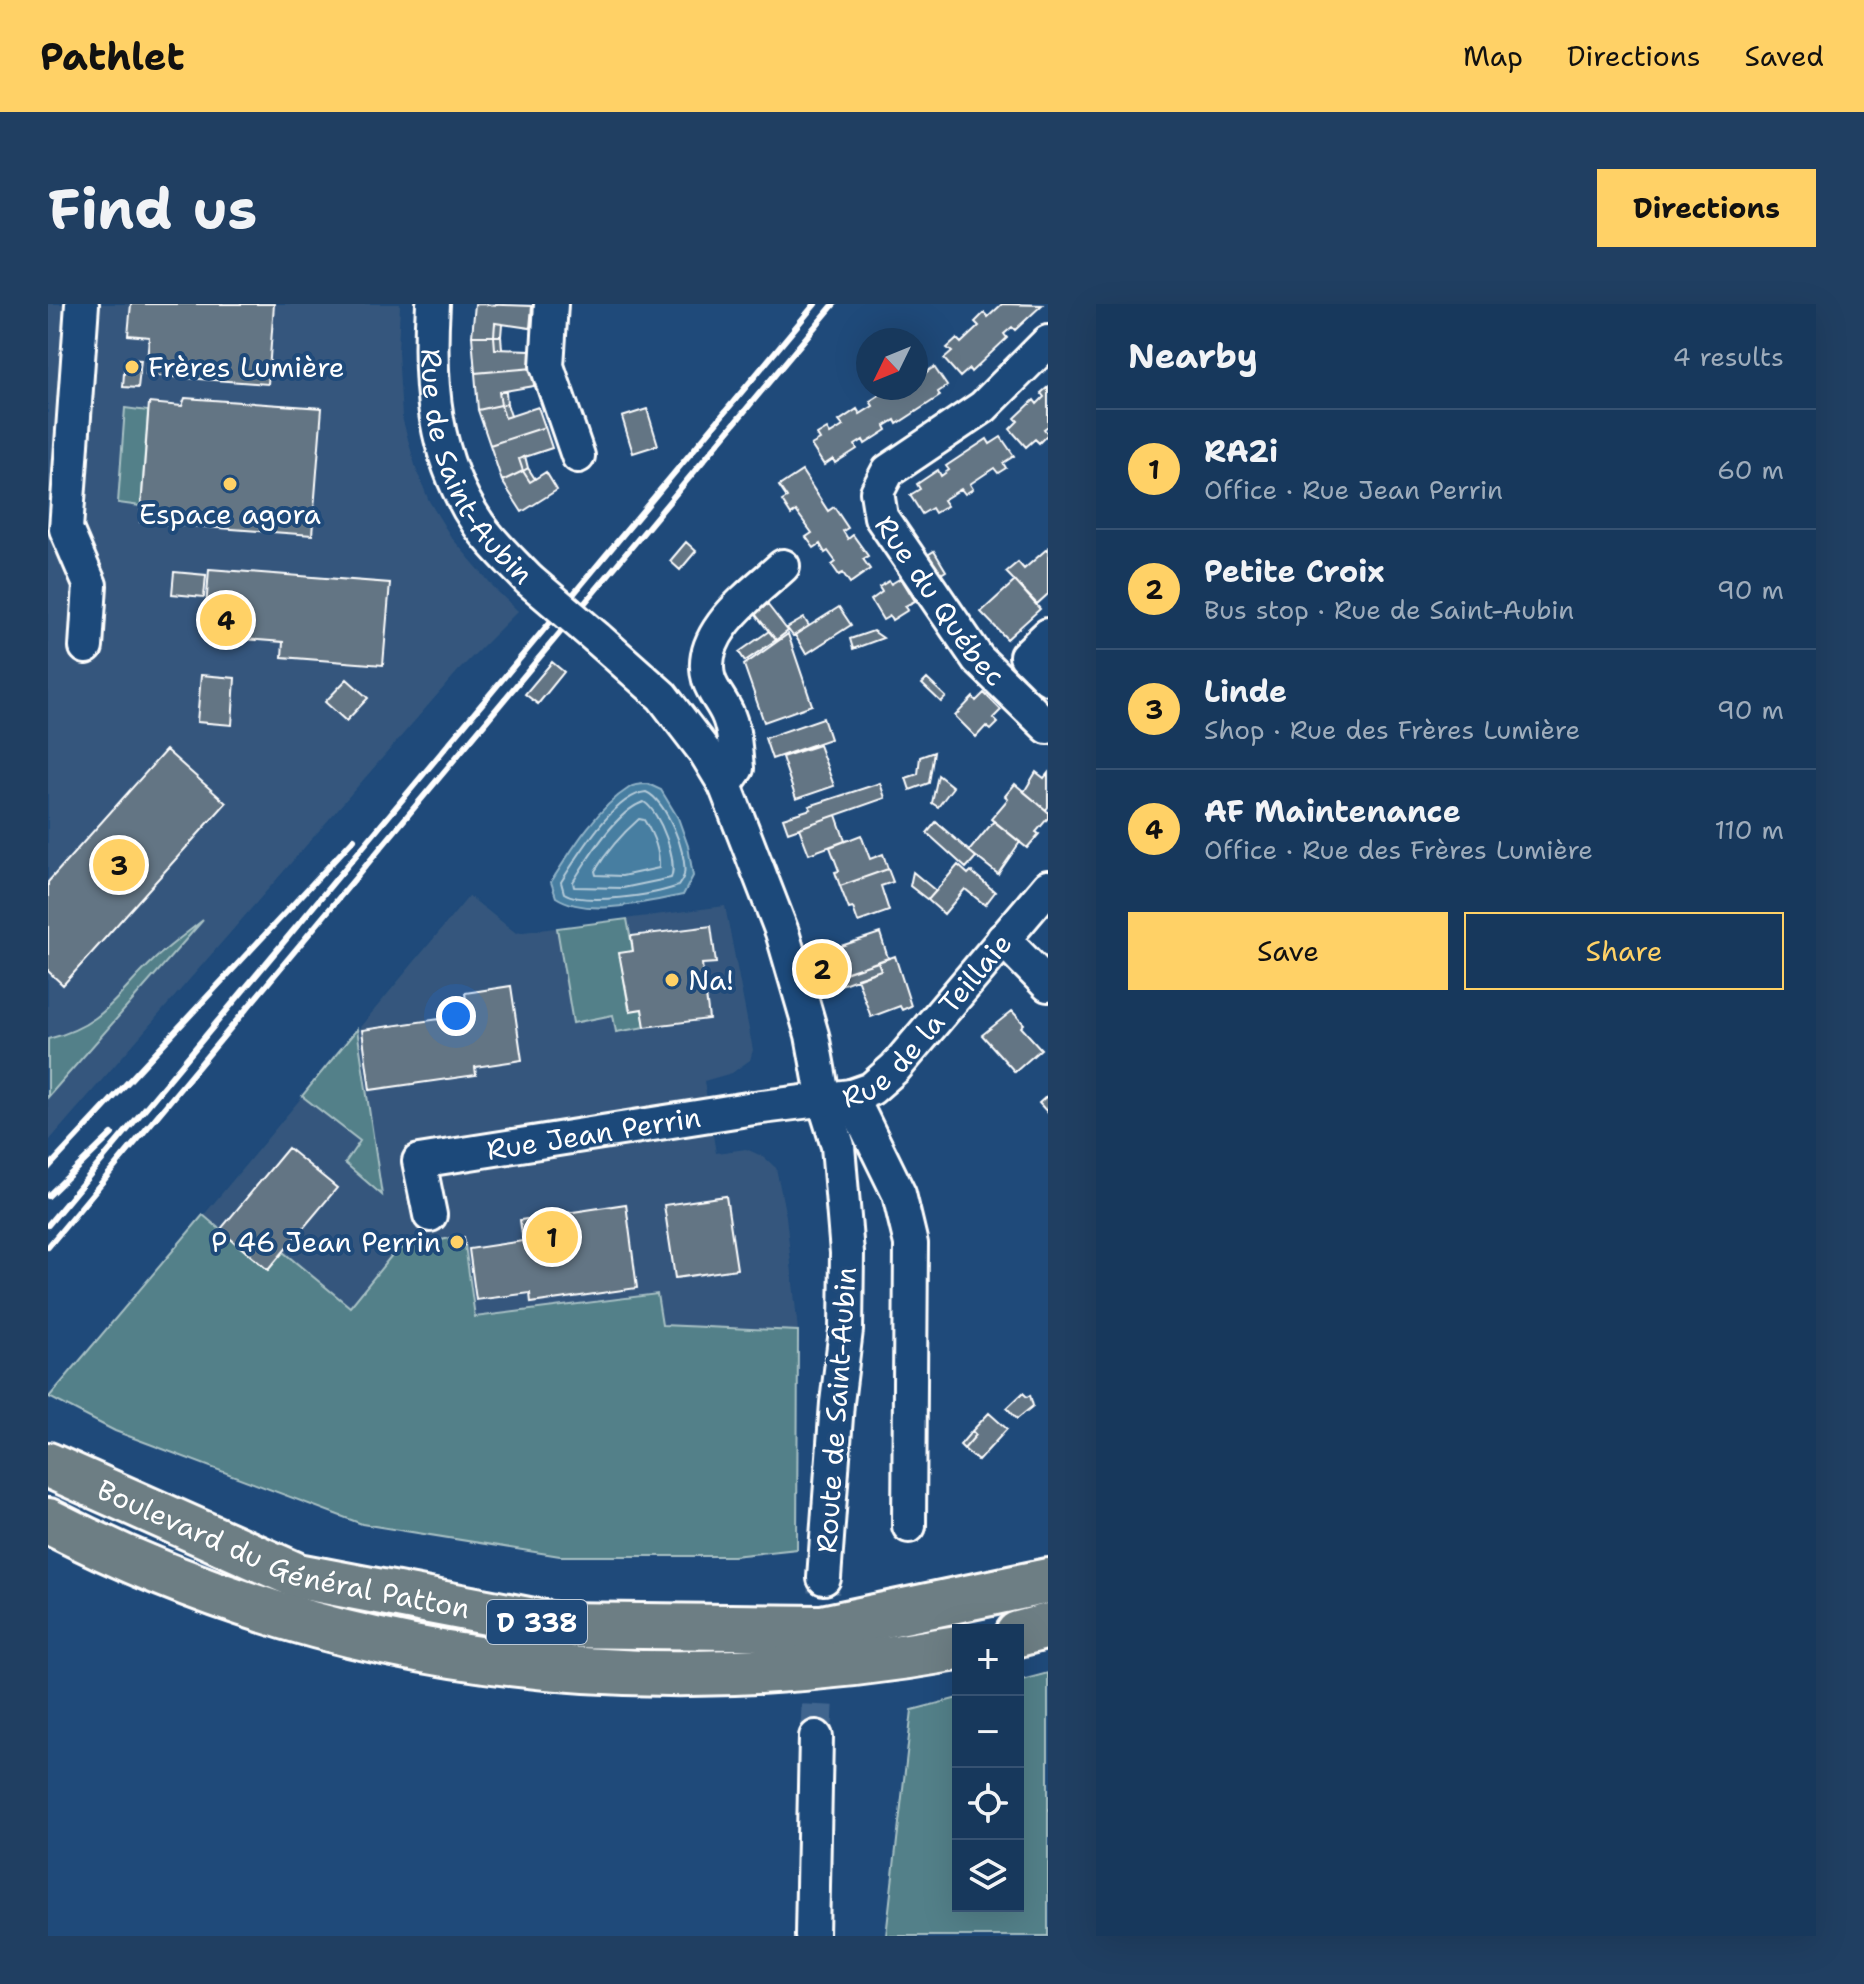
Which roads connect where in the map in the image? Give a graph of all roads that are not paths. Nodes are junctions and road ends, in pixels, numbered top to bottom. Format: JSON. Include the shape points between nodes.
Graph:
{"nodes":[{"id":1,"x":82,"y":304,"type":"edge"},
{"id":2,"x":433,"y":304,"type":"edge"},
{"id":3,"x":551,"y":304,"type":"edge"},
{"id":4,"x":1048,"y":342,"type":"edge"},
{"id":5,"x":578,"y":456,"type":"dead end"},
{"id":6,"x":783,"y":566,"type":"dead end"},
{"id":7,"x":1048,"y":635,"type":"edge"},
{"id":8,"x":86,"y":647,"type":"dead end"},
{"id":9,"x":1048,"y":678,"type":"edge"},
{"id":10,"x":1048,"y":727,"type":"edge"},
{"id":11,"x":725,"y":785,"type":"junction"},
{"id":12,"x":1048,"y":887,"type":"edge"},
{"id":13,"x":1003,"y":939,"type":"junction"},
{"id":14,"x":1048,"y":985,"type":"edge"},
{"id":15,"x":838,"y":1098,"type":"junction"},
{"id":16,"x":430,"y":1215,"type":"dead end"},
{"id":17,"x":48,"y":1465,"type":"edge"},
{"id":18,"x":48,"y":1521,"type":"edge"},
{"id":19,"x":909,"y":1526,"type":"dead end"},
{"id":20,"x":824,"y":1578,"type":"tunnel mouth"},
{"id":21,"x":1048,"y":1581,"type":"edge"},
{"id":22,"x":1048,"y":1626,"type":"edge"},
{"id":23,"x":1024,"y":1632,"type":"edge"},
{"id":24,"x":952,"y":1649,"type":"edge"},
{"id":25,"x":816,"y":1737,"type":"tunnel mouth"},
{"id":26,"x":812,"y":1936,"type":"edge"}],
"edges":[{"from":1,"to":8,"type":"street","via":[[66,529],[90,585]]},
{"from":2,"to":11,"type":"street","name":"Rue de Saint-Aubin","bridge":true,"via":[[430,350],[436,424],[461,495],[480,526],[529,580],[662,696]]},
{"from":3,"to":5,"type":"street","via":[[547,366]]},
{"from":4,"to":10,"type":"street","name":"Rue du Québec","via":[[983,407],[888,471],[877,492],[881,517],[978,659]]},
{"from":6,"to":11,"type":"street","via":[[731,613],[718,630],[706,664],[734,739],[737,768]]},
{"from":7,"to":9,"type":"street","via":[[1026,656]]},
{"from":11,"to":15,"type":"street","name":"Rue de Saint-Aubin"},
{"from":12,"to":13,"type":"street","name":"Rue de la Teillaie"},
{"from":13,"to":14,"type":"street"},
{"from":13,"to":15,"type":"street","name":"Rue de la Teillaie","via":[[895,1068],[871,1089]]},
{"from":15,"to":16,"type":"street","name":"Rue Jean Perrin","via":[[419,1161]]},
{"from":15,"to":19,"type":"street","via":[[899,1194],[911,1244]]},
{"from":15,"to":20,"type":"street","name":"Route de Saint-Aubin","via":[[846,1330]]},
{"from":17,"to":21,"type":"highway","name":"Boulevard du Général Patton","number":"D 338","via":[[298,1576],[555,1625],[822,1628]]},
{"from":18,"to":24,"type":"highway","name":"Boulevard du Général Patton","number":"D 338","via":[[221,1597],[356,1637],[443,1655],[523,1666],[692,1675],[844,1664]]},
{"from":22,"to":23,"type":"highway"},
{"from":25,"to":26,"type":"street"}]}
